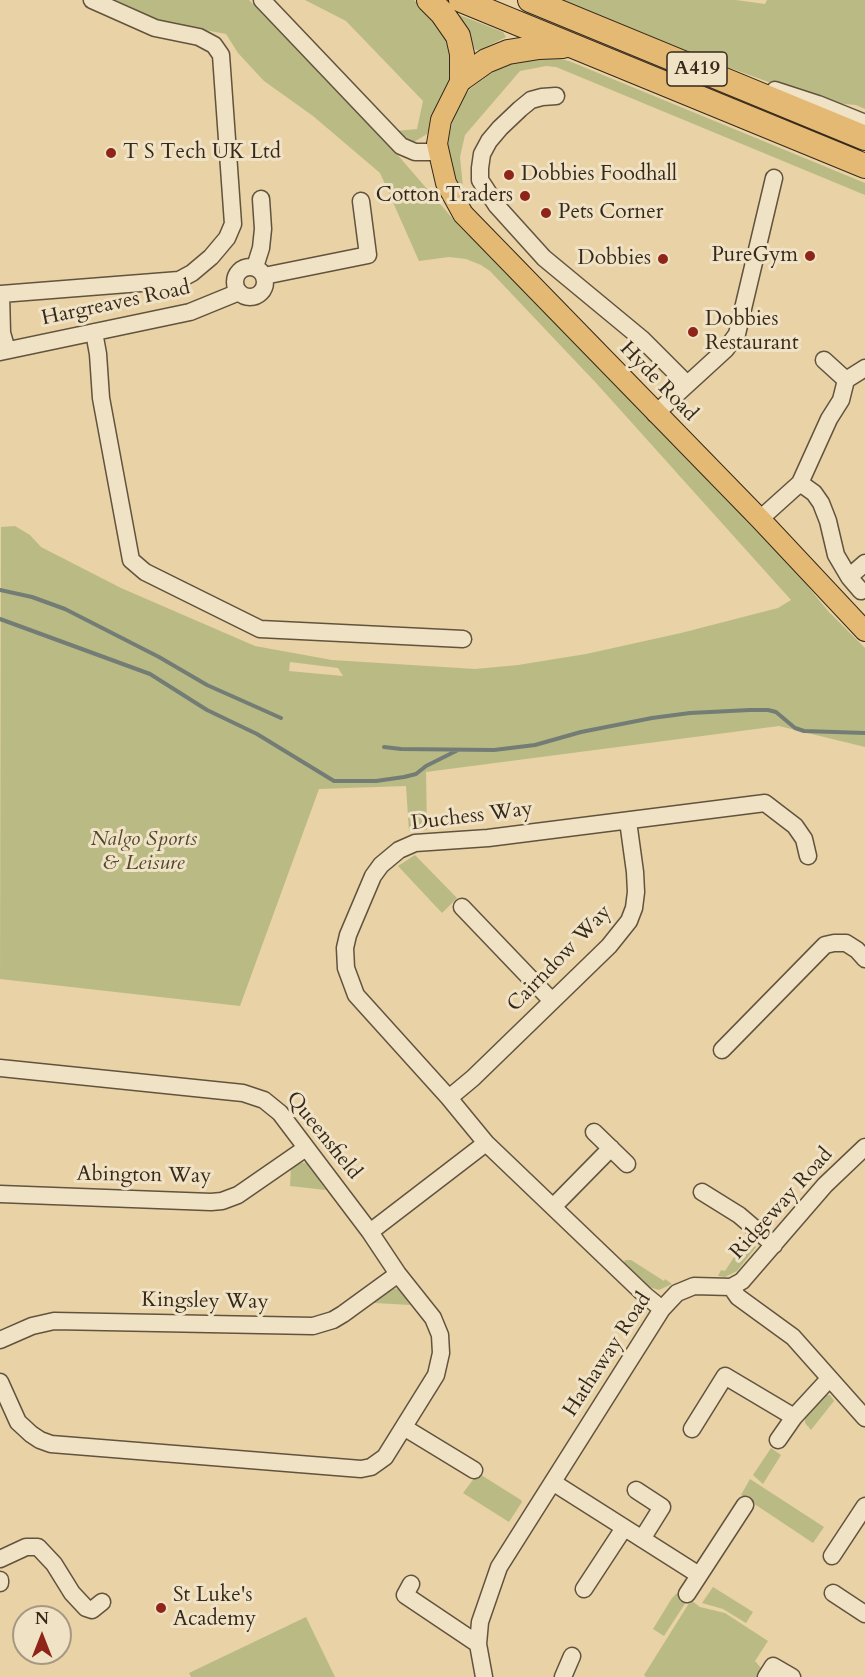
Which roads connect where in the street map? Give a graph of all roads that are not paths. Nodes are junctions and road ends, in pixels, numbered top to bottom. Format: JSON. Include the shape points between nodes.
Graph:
{"nodes":[{"id":1,"x":92,"y":0,"type":"edge"},
{"id":2,"x":262,"y":0,"type":"edge"},
{"id":3,"x":429,"y":0,"type":"edge"},
{"id":4,"x":461,"y":0,"type":"edge"},
{"id":5,"x":530,"y":0,"type":"edge"},
{"id":6,"x":571,"y":46,"type":"junction"},
{"id":7,"x":713,"y":76,"type":"junction"},
{"id":8,"x":462,"y":78,"type":"junction"},
{"id":9,"x":556,"y":96,"type":"dead end"},
{"id":10,"x":865,"y":123,"type":"edge"},
{"id":11,"x":865,"y":138,"type":"edge"},
{"id":12,"x":438,"y":153,"type":"junction"},
{"id":13,"x":865,"y":166,"type":"edge"},
{"id":14,"x":774,"y":178,"type":"dead end"},
{"id":15,"x":261,"y":199,"type":"dead end"},
{"id":16,"x":361,"y":201,"type":"dead end"},
{"id":17,"x":260,"y":272,"type":"junction"},
{"id":18,"x":239,"y":292,"type":"junction"},
{"id":19,"x":94,"y":332,"type":"junction"},
{"id":20,"x":3,"y":351,"type":"edge"},
{"id":21,"x":824,"y":360,"type":"dead end"},
{"id":22,"x":865,"y":368,"type":"edge"},
{"id":23,"x":846,"y":380,"type":"junction"},
{"id":24,"x":687,"y":384,"type":"junction"},
{"id":25,"x":655,"y":414,"type":"junction"},
{"id":26,"x":800,"y":483,"type":"junction"},
{"id":27,"x":760,"y":519,"type":"junction"},
{"id":28,"x":865,"y":563,"type":"edge"},
{"id":29,"x":849,"y":577,"type":"junction"},
{"id":30,"x":861,"y":591,"type":"dead end"},
{"id":31,"x":865,"y":631,"type":"edge"},
{"id":32,"x":463,"y":639,"type":"dead end"},
{"id":33,"x":628,"y":821,"type":"junction"},
{"id":34,"x":808,"y":856,"type":"dead end"},
{"id":35,"x":462,"y":907,"type":"dead end"},
{"id":36,"x":865,"y":959,"type":"edge"},
{"id":37,"x":552,"y":1001,"type":"junction"},
{"id":38,"x":722,"y":1050,"type":"dead end"},
{"id":39,"x":0,"y":1068,"type":"edge"},
{"id":40,"x":449,"y":1098,"type":"junction"},
{"id":41,"x":594,"y":1132,"type":"dead end"},
{"id":42,"x":486,"y":1143,"type":"junction"},
{"id":43,"x":306,"y":1148,"type":"junction"},
{"id":44,"x":611,"y":1148,"type":"junction"},
{"id":45,"x":865,"y":1148,"type":"edge"},
{"id":46,"x":627,"y":1164,"type":"dead end"},
{"id":47,"x":702,"y":1192,"type":"dead end"},
{"id":48,"x":0,"y":1194,"type":"edge"},
{"id":49,"x":553,"y":1207,"type":"junction"},
{"id":50,"x":370,"y":1232,"type":"junction"},
{"id":51,"x":774,"y":1245,"type":"junction"},
{"id":52,"x":398,"y":1274,"type":"junction"},
{"id":53,"x":731,"y":1287,"type":"junction"},
{"id":54,"x":662,"y":1309,"type":"junction"},
{"id":55,"x":0,"y":1340,"type":"edge"},
{"id":56,"x":829,"y":1379,"type":"junction"},
{"id":57,"x":0,"y":1382,"type":"edge"},
{"id":58,"x":794,"y":1417,"type":"junction"},
{"id":59,"x":865,"y":1418,"type":"edge"},
{"id":60,"x":405,"y":1428,"type":"junction"},
{"id":61,"x":692,"y":1429,"type":"dead end"},
{"id":62,"x":778,"y":1440,"type":"dead end"},
{"id":63,"x":474,"y":1470,"type":"dead end"},
{"id":64,"x":554,"y":1483,"type":"junction"},
{"id":65,"x":636,"y":1490,"type":"dead end"},
{"id":66,"x":744,"y":1505,"type":"dead end"},
{"id":67,"x":865,"y":1506,"type":"edge"},
{"id":68,"x":624,"y":1528,"type":"junction"},
{"id":69,"x":642,"y":1539,"type":"junction"},
{"id":70,"x":832,"y":1556,"type":"dead end"},
{"id":71,"x":0,"y":1559,"type":"edge"},
{"id":72,"x":699,"y":1575,"type":"junction"},
{"id":73,"x":411,"y":1584,"type":"dead end"},
{"id":74,"x":584,"y":1589,"type":"dead end"},
{"id":75,"x":833,"y":1593,"type":"dead end"},
{"id":76,"x":687,"y":1594,"type":"dead end"},
{"id":77,"x":102,"y":1602,"type":"dead end"},
{"id":78,"x":865,"y":1614,"type":"edge"},
{"id":79,"x":478,"y":1644,"type":"junction"},
{"id":80,"x":572,"y":1656,"type":"dead end"},
{"id":81,"x":484,"y":1677,"type":"edge"},
{"id":82,"x":563,"y":1677,"type":"edge"},
{"id":83,"x":766,"y":1677,"type":"edge"},
{"id":84,"x":792,"y":1677,"type":"edge"}],
"edges":[{"from":1,"to":20,"type":"street","via":[[154,28],[199,37],[222,55],[233,224],[211,257],[179,280],[1,294]]},
{"from":2,"to":12,"type":"street","via":[[401,146],[415,152]]},
{"from":3,"to":8,"type":"highway","via":[[458,36]]},
{"from":4,"to":6,"type":"highway","number":"A419"},
{"from":5,"to":7,"type":"highway","number":"A419"},
{"from":6,"to":8,"type":"highway","number":"A419","via":[[508,52]]},
{"from":6,"to":13,"type":"highway","number":"A419"},
{"from":7,"to":10,"type":"street","via":[[766,87]]},
{"from":7,"to":11,"type":"highway","number":"A419"},
{"from":8,"to":12,"type":"main road","name":"Hyde Road","via":[[441,120]]},
{"from":9,"to":24,"type":"street","via":[[531,100],[500,128],[482,154],[480,180],[504,214],[544,258],[642,339]]},
{"from":12,"to":25,"type":"main road","name":"Hyde Road","via":[[446,183],[467,219]]},
{"from":14,"to":24,"type":"street","via":[[737,334]]},
{"from":15,"to":17,"type":"street"},
{"from":16,"to":17,"type":"street","via":[[368,255]]},
{"from":17,"to":18,"type":"street","name":"Hargreaves Road","via":[[264,289],[248,297]]},
{"from":17,"to":18,"type":"street","via":[[245,267],[237,274],[234,283]]},
{"from":18,"to":19,"type":"street","name":"Hargreaves Road","via":[[197,310]]},
{"from":19,"to":20,"type":"street","name":"Hargreaves Road"},
{"from":19,"to":32,"type":"street","via":[[101,398],[131,560],[145,572],[260,629]]},
{"from":21,"to":23,"type":"street"},
{"from":22,"to":23,"type":"street"},
{"from":23,"to":26,"type":"street","via":[[841,400]]},
{"from":24,"to":25,"type":"street"},
{"from":25,"to":27,"type":"main road","name":"Hyde Road"},
{"from":26,"to":27,"type":"street"},
{"from":26,"to":29,"type":"street","via":[[821,503],[836,555]]},
{"from":27,"to":31,"type":"main road","name":"Hyde Road"},
{"from":28,"to":29,"type":"street"},
{"from":29,"to":30,"type":"street"},
{"from":33,"to":34,"type":"street","name":"Duchess Way","via":[[765,803],[795,826],[804,839]]},
{"from":33,"to":37,"type":"street","name":"Cairndow Way","via":[[636,881],[632,916],[609,946]]},
{"from":33,"to":40,"type":"street","name":"Duchess Way","via":[[415,843],[388,858],[373,876],[348,935],[348,978],[356,995]]},
{"from":35,"to":37,"type":"street"},
{"from":36,"to":38,"type":"street","via":[[852,945],[825,945]]},
{"from":37,"to":40,"type":"street","name":"Cairndow Way"},
{"from":39,"to":43,"type":"street","name":"Queensfield","via":[[249,1094],[271,1105]]},
{"from":40,"to":42,"type":"street","name":"Duchess Way"},
{"from":41,"to":44,"type":"street"},
{"from":42,"to":49,"type":"street","name":"Duchess Way"},
{"from":42,"to":50,"type":"street"},
{"from":43,"to":48,"type":"street","name":"Abington Way","via":[[238,1195],[222,1201]]},
{"from":43,"to":50,"type":"street","name":"Queensfield"},
{"from":44,"to":46,"type":"street"},
{"from":44,"to":49,"type":"street"},
{"from":45,"to":51,"type":"street","name":"Ridgeway Road","via":[[825,1185]]},
{"from":47,"to":51,"type":"street","via":[[739,1215]]},
{"from":49,"to":54,"type":"street","name":"Duchess Way"},
{"from":50,"to":52,"type":"street","name":"Queensfield"},
{"from":51,"to":53,"type":"street","name":"Ridgeway Road","via":[[746,1279]]},
{"from":52,"to":55,"type":"street","name":"Kingsley Way","via":[[343,1314],[313,1326],[54,1321]]},
{"from":52,"to":60,"type":"street","name":"Queensfield","via":[[433,1318],[441,1344],[436,1375]]},
{"from":53,"to":54,"type":"street","name":"Hathaway Road","via":[[694,1286],[677,1293]]},
{"from":53,"to":56,"type":"street","via":[[738,1297],[793,1337]]},
{"from":54,"to":64,"type":"street","name":"Hathaway Road"},
{"from":56,"to":58,"type":"street"},
{"from":56,"to":59,"type":"street"},
{"from":57,"to":60,"type":"street","name":"Queensfield","via":[[18,1422],[31,1434],[51,1444],[76,1447],[362,1469],[385,1457]]},
{"from":58,"to":61,"type":"street","via":[[725,1376]]},
{"from":58,"to":62,"type":"street"},
{"from":60,"to":63,"type":"street"},
{"from":64,"to":68,"type":"street"},
{"from":64,"to":79,"type":"street","name":"Hathaway Road","via":[[499,1567],[480,1622]]},
{"from":65,"to":69,"type":"street","via":[[662,1507]]},
{"from":66,"to":72,"type":"street"},
{"from":67,"to":70,"type":"street"},
{"from":68,"to":69,"type":"street"},
{"from":68,"to":74,"type":"street"},
{"from":69,"to":72,"type":"street"},
{"from":71,"to":77,"type":"street","via":[[26,1546],[38,1547],[86,1608],[92,1610]]},
{"from":72,"to":76,"type":"street"},
{"from":73,"to":79,"type":"street","via":[[405,1595]]},
{"from":75,"to":78,"type":"street"},
{"from":79,"to":81,"type":"street","name":"Hathaway Road"},
{"from":80,"to":82,"type":"street"},
{"from":83,"to":84,"type":"street","via":[[773,1666]]}]}
